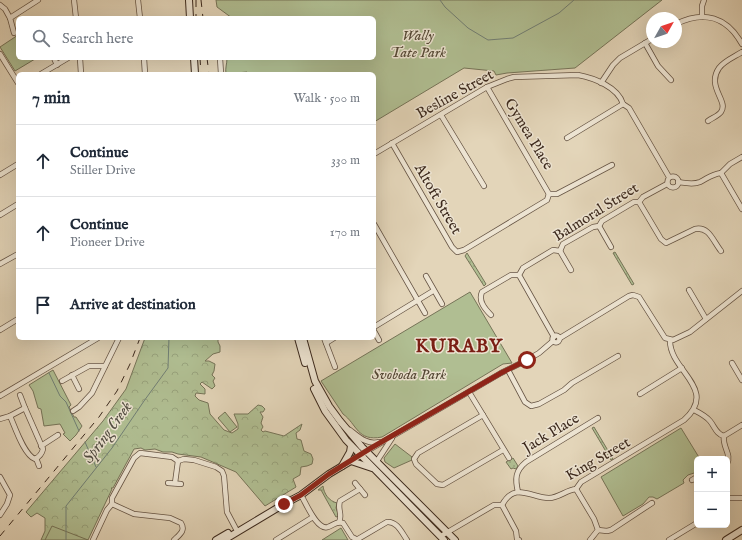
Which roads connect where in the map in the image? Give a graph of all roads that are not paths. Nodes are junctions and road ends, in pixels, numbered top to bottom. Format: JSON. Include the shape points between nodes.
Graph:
{"nodes":[{"id":1,"x":38,"y":0,"type":"edge"},
{"id":2,"x":74,"y":0,"type":"edge"},
{"id":3,"x":138,"y":0,"type":"edge"},
{"id":4,"x":189,"y":0,"type":"edge"},
{"id":5,"x":704,"y":0,"type":"edge"},
{"id":6,"x":0,"y":5,"type":"edge"},
{"id":7,"x":76,"y":16,"type":"edge"},
{"id":8,"x":140,"y":16,"type":"edge"},
{"id":9,"x":190,"y":16,"type":"edge"},
{"id":10,"x":702,"y":17,"type":"junction"},
{"id":11,"x":10,"y":18,"type":"junction"},
{"id":12,"x":682,"y":22,"type":"edge"},
{"id":13,"x":14,"y":33,"type":"dead end"},
{"id":14,"x":645,"y":44,"type":"joint"},
{"id":15,"x":742,"y":44,"type":"edge"},
{"id":16,"x":742,"y":52,"type":"edge"},
{"id":17,"x":0,"y":54,"type":"edge"},
{"id":18,"x":55,"y":60,"type":"edge"},
{"id":19,"x":64,"y":60,"type":"edge"},
{"id":20,"x":80,"y":60,"type":"edge"},
{"id":21,"x":144,"y":60,"type":"edge"},
{"id":22,"x":194,"y":60,"type":"edge"},
{"id":23,"x":220,"y":60,"type":"edge"},
{"id":24,"x":57,"y":64,"type":"junction"},
{"id":25,"x":44,"y":72,"type":"edge"},
{"id":26,"x":81,"y":72,"type":"edge"},
{"id":27,"x":145,"y":72,"type":"edge"},
{"id":28,"x":195,"y":72,"type":"edge"},
{"id":29,"x":221,"y":72,"type":"edge"},
{"id":30,"x":16,"y":80,"type":"edge"},
{"id":31,"x":671,"y":80,"type":"dead end"},
{"id":32,"x":601,"y":82,"type":"junction"},
{"id":33,"x":487,"y":87,"type":"junction"},
{"id":34,"x":623,"y":104,"type":"junction"},
{"id":35,"x":441,"y":115,"type":"junction"},
{"id":36,"x":708,"y":121,"type":"dead end"},
{"id":37,"x":567,"y":138,"type":"dead end"},
{"id":38,"x":392,"y":143,"type":"junction"},
{"id":39,"x":376,"y":153,"type":"edge"},
{"id":40,"x":742,"y":157,"type":"edge"},
{"id":41,"x":16,"y":165,"type":"edge"},
{"id":42,"x":612,"y":165,"type":"dead end"},
{"id":43,"x":721,"y":173,"type":"junction"},
{"id":44,"x":0,"y":174,"type":"edge"},
{"id":45,"x":669,"y":177,"type":"junction"},
{"id":46,"x":678,"y":182,"type":"junction"},
{"id":47,"x":667,"y":184,"type":"junction"},
{"id":48,"x":484,"y":186,"type":"dead end"},
{"id":49,"x":549,"y":194,"type":"junction"},
{"id":50,"x":640,"y":202,"type":"junction"},
{"id":51,"x":16,"y":205,"type":"edge"},
{"id":52,"x":742,"y":209,"type":"edge"},
{"id":53,"x":0,"y":215,"type":"edge"},
{"id":54,"x":599,"y":226,"type":"junction"},
{"id":55,"x":376,"y":227,"type":"edge"},
{"id":56,"x":611,"y":247,"type":"dead end"},
{"id":57,"x":560,"y":251,"type":"junction"},
{"id":58,"x":721,"y":251,"type":"dead end"},
{"id":59,"x":16,"y":255,"type":"edge"},
{"id":60,"x":0,"y":264,"type":"edge"},
{"id":61,"x":571,"y":270,"type":"dead end"},
{"id":62,"x":519,"y":275,"type":"junction"},
{"id":63,"x":426,"y":276,"type":"dead end"},
{"id":64,"x":689,"y":290,"type":"dead end"},
{"id":65,"x":433,"y":291,"type":"junction"},
{"id":66,"x":742,"y":291,"type":"edge"},
{"id":67,"x":417,"y":301,"type":"junction"},
{"id":68,"x":442,"y":304,"type":"dead end"},
{"id":69,"x":425,"y":313,"type":"dead end"},
{"id":70,"x":491,"y":315,"type":"dead end"},
{"id":71,"x":706,"y":319,"type":"junction"},
{"id":72,"x":16,"y":320,"type":"edge"},
{"id":73,"x":376,"y":326,"type":"edge"},
{"id":74,"x":0,"y":330,"type":"edge"},
{"id":75,"x":376,"y":335,"type":"edge"},
{"id":76,"x":553,"y":339,"type":"junction"},
{"id":77,"x":95,"y":340,"type":"edge"},
{"id":78,"x":118,"y":340,"type":"edge"},
{"id":79,"x":299,"y":340,"type":"edge"},
{"id":80,"x":303,"y":340,"type":"edge"},
{"id":81,"x":325,"y":340,"type":"edge"},
{"id":82,"x":379,"y":340,"type":"dead end"},
{"id":83,"x":670,"y":341,"type":"junction"},
{"id":84,"x":618,"y":356,"type":"dead end"},
{"id":85,"x":732,"y":363,"type":"dead end"},
{"id":86,"x":105,"y":366,"type":"junction"},
{"id":87,"x":335,"y":367,"type":"dead end"},
{"id":88,"x":682,"y":368,"type":"junction"},
{"id":89,"x":508,"y":370,"type":"junction"},
{"id":90,"x":72,"y":375,"type":"junction"},
{"id":91,"x":742,"y":380,"type":"edge"},
{"id":92,"x":62,"y":381,"type":"dead end"},
{"id":93,"x":79,"y":389,"type":"dead end"},
{"id":94,"x":470,"y":392,"type":"junction"},
{"id":95,"x":640,"y":394,"type":"dead end"},
{"id":96,"x":20,"y":395,"type":"dead end"},
{"id":97,"x":0,"y":396,"type":"edge"},
{"id":98,"x":25,"y":408,"type":"junction"},
{"id":99,"x":694,"y":410,"type":"junction"},
{"id":100,"x":73,"y":411,"type":"dead end"},
{"id":101,"x":10,"y":416,"type":"junction"},
{"id":102,"x":483,"y":416,"type":"junction"},
{"id":103,"x":598,"y":418,"type":"dead end"},
{"id":104,"x":0,"y":419,"type":"edge"},
{"id":105,"x":340,"y":421,"type":"junction"},
{"id":106,"x":742,"y":426,"type":"edge"},
{"id":107,"x":58,"y":435,"type":"dead end"},
{"id":108,"x":724,"y":436,"type":"junction"},
{"id":109,"x":391,"y":438,"type":"junction"},
{"id":110,"x":41,"y":446,"type":"junction"},
{"id":111,"x":351,"y":446,"type":"junction"},
{"id":112,"x":503,"y":450,"type":"junction"},
{"id":113,"x":367,"y":451,"type":"junction"},
{"id":114,"x":360,"y":455,"type":"junction"},
{"id":115,"x":729,"y":456,"type":"edge"},
{"id":116,"x":36,"y":458,"type":"junction"},
{"id":117,"x":509,"y":458,"type":"dead end"},
{"id":118,"x":178,"y":461,"type":"junction"},
{"id":119,"x":351,"y":461,"type":"junction"},
{"id":120,"x":377,"y":461,"type":"junction"},
{"id":121,"x":39,"y":466,"type":"dead end"},
{"id":122,"x":341,"y":467,"type":"junction"},
{"id":123,"x":374,"y":469,"type":"junction"},
{"id":124,"x":0,"y":477,"type":"edge"},
{"id":125,"x":168,"y":483,"type":"dead end"},
{"id":126,"x":174,"y":483,"type":"junction"},
{"id":127,"x":355,"y":483,"type":"dead end"},
{"id":128,"x":181,"y":484,"type":"dead end"},
{"id":129,"x":360,"y":489,"type":"junction"},
{"id":130,"x":576,"y":489,"type":"junction"},
{"id":131,"x":518,"y":492,"type":"junction"},
{"id":132,"x":301,"y":495,"type":"junction"},
{"id":133,"x":365,"y":495,"type":"dead end"},
{"id":134,"x":730,"y":498,"type":"edge"},
{"id":135,"x":742,"y":498,"type":"edge"},
{"id":136,"x":652,"y":503,"type":"dead end"},
{"id":137,"x":112,"y":504,"type":"junction"},
{"id":138,"x":284,"y":504,"type":"junction"},
{"id":139,"x":502,"y":505,"type":"junction"},
{"id":140,"x":0,"y":515,"type":"edge"},
{"id":141,"x":314,"y":518,"type":"junction"},
{"id":142,"x":339,"y":522,"type":"junction"},
{"id":143,"x":694,"y":526,"type":"edge"},
{"id":144,"x":236,"y":529,"type":"junction"},
{"id":145,"x":598,"y":530,"type":"junction"},
{"id":146,"x":742,"y":530,"type":"edge"},
{"id":147,"x":448,"y":532,"type":"junction"},
{"id":148,"x":443,"y":538,"type":"edge"},
{"id":149,"x":93,"y":540,"type":"edge"},
{"id":150,"x":174,"y":540,"type":"edge"},
{"id":151,"x":216,"y":540,"type":"edge"},
{"id":152,"x":224,"y":540,"type":"edge"},
{"id":153,"x":276,"y":540,"type":"edge"},
{"id":154,"x":358,"y":540,"type":"edge"},
{"id":155,"x":407,"y":540,"type":"edge"},
{"id":156,"x":455,"y":540,"type":"edge"},
{"id":157,"x":517,"y":540,"type":"edge"},
{"id":158,"x":590,"y":540,"type":"edge"},
{"id":159,"x":669,"y":540,"type":"edge"},
{"id":160,"x":726,"y":540,"type":"edge"}],
"edges":[{"from":1,"to":11,"type":"street"},
{"from":2,"to":7,"type":"street"},
{"from":3,"to":8,"type":"street"},
{"from":4,"to":9,"type":"main road"},
{"from":5,"to":10,"type":"street"},
{"from":6,"to":11,"type":"street"},
{"from":10,"to":12,"type":"street"},
{"from":10,"to":15,"type":"street","via":[[721,21],[731,28]]},
{"from":11,"to":13,"type":"street"},
{"from":14,"to":31,"type":"street","via":[[658,66]]},
{"from":14,"to":32,"type":"street","via":[[620,58]]},
{"from":16,"to":36,"type":"street","via":[[718,68],[714,83],[723,108]]},
{"from":17,"to":30,"type":"street"},
{"from":18,"to":24,"type":"street"},
{"from":19,"to":24,"type":"street"},
{"from":20,"to":26,"type":"street"},
{"from":21,"to":27,"type":"street"},
{"from":22,"to":28,"type":"main road"},
{"from":23,"to":29,"type":"street"},
{"from":24,"to":25,"type":"street"},
{"from":32,"to":33,"type":"street","name":"Besline Street","via":[[578,75],[518,77]]},
{"from":32,"to":34,"type":"street","name":"Besline Street","via":[[621,97]]},
{"from":33,"to":35,"type":"street","name":"Besline Street"},
{"from":33,"to":49,"type":"street","name":"Gymea Place"},
{"from":34,"to":37,"type":"street"},
{"from":34,"to":45,"type":"street","name":"Besline Street","via":[[629,108]]},
{"from":35,"to":38,"type":"street","name":"Besline Street"},
{"from":35,"to":48,"type":"street"},
{"from":38,"to":39,"type":"street","name":"Besline Street"},
{"from":38,"to":49,"type":"street","name":"Altoft Street","via":[[457,252],[547,200]]},
{"from":40,"to":43,"type":"street"},
{"from":41,"to":44,"type":"street"},
{"from":42,"to":49,"type":"street","via":[[557,194]]},
{"from":43,"to":46,"type":"street","via":[[693,184]]},
{"from":43,"to":52,"type":"street"},
{"from":45,"to":46,"type":"street","via":[[674,177]]},
{"from":45,"to":47,"type":"street"},
{"from":46,"to":47,"type":"street","via":[[674,188]]},
{"from":47,"to":50,"type":"street","name":"Balmoral Street","via":[[643,197]]},
{"from":50,"to":54,"type":"street","name":"Balmoral Street","via":[[634,202],[602,221]]},
{"from":50,"to":58,"type":"street","via":[[661,239],[666,243],[699,228],[708,232]]},
{"from":51,"to":53,"type":"street"},
{"from":54,"to":56,"type":"street"},
{"from":54,"to":57,"type":"street","name":"Balmoral Street","via":[[593,226],[563,244]]},
{"from":55,"to":67,"type":"street"},
{"from":57,"to":61,"type":"street"},
{"from":57,"to":62,"type":"street","name":"Balmoral Street","via":[[553,250],[523,268]]},
{"from":59,"to":60,"type":"street"},
{"from":62,"to":70,"type":"street","via":[[511,275],[482,292],[480,300]]},
{"from":62,"to":76,"type":"street"},
{"from":63,"to":65,"type":"street"},
{"from":64,"to":71,"type":"street"},
{"from":65,"to":67,"type":"street"},
{"from":65,"to":68,"type":"street"},
{"from":66,"to":71,"type":"street"},
{"from":67,"to":69,"type":"street"},
{"from":67,"to":73,"type":"street"},
{"from":71,"to":83,"type":"street","via":[[690,332]]},
{"from":72,"to":74,"type":"street"},
{"from":75,"to":82,"type":"street"},
{"from":76,"to":83,"type":"street","via":[[557,336],[560,338],[637,293],[665,338]]},
{"from":76,"to":89,"type":"street","via":[[539,353]]},
{"from":77,"to":97,"type":"street"},
{"from":78,"to":86,"type":"street"},
{"from":79,"to":111,"type":"main road","via":[[311,382],[329,416]]},
{"from":80,"to":105,"type":"main road","via":[[315,381]]},
{"from":81,"to":87,"type":"street"},
{"from":83,"to":88,"type":"street","via":[[671,350]]},
{"from":84,"to":89,"type":"street","via":[[535,406],[526,402]]},
{"from":85,"to":91,"type":"street"},
{"from":86,"to":90,"type":"street","via":[[92,365]]},
{"from":86,"to":100,"type":"street","via":[[92,393]]},
{"from":88,"to":95,"type":"street"},
{"from":88,"to":99,"type":"street","via":[[695,389],[697,404]]},
{"from":89,"to":94,"type":"street"},
{"from":90,"to":92,"type":"street"},
{"from":90,"to":93,"type":"street"},
{"from":94,"to":102,"type":"street"},
{"from":94,"to":109,"type":"street"},
{"from":96,"to":98,"type":"street"},
{"from":98,"to":101,"type":"street"},
{"from":98,"to":110,"type":"street"},
{"from":99,"to":108,"type":"street","via":[[706,417],[716,431]]},
{"from":99,"to":130,"type":"street","name":"King Street","via":[[684,420],[581,482]]},
{"from":101,"to":104,"type":"street"},
{"from":101,"to":116,"type":"street","via":[[29,454]]},
{"from":102,"to":112,"type":"street"},
{"from":102,"to":112,"type":"street","via":[[418,453],[414,459],[416,464],[437,484],[443,485]]},
{"from":103,"to":131,"type":"street","name":"Jack Place","via":[[520,467],[515,478]]},
{"from":105,"to":109,"type":"street","via":[[370,442],[376,443]]},
{"from":105,"to":113,"type":"main road"},
{"from":106,"to":108,"type":"street"},
{"from":107,"to":110,"type":"street"},
{"from":108,"to":115,"type":"street","via":[[724,445]]},
{"from":109,"to":113,"type":"street"},
{"from":109,"to":120,"type":"street"},
{"from":110,"to":116,"type":"street","via":[[42,453]]},
{"from":111,"to":114,"type":"main road"},
{"from":111,"to":122,"type":"main road"},
{"from":112,"to":117,"type":"street"},
{"from":113,"to":114,"type":"main road"},
{"from":113,"to":120,"type":"main road"},
{"from":114,"to":119,"type":"main road"},
{"from":114,"to":123,"type":"main road"},
{"from":116,"to":121,"type":"street"},
{"from":118,"to":126,"type":"street"},
{"from":118,"to":137,"type":"street","via":[[138,454],[112,498]]},
{"from":118,"to":144,"type":"street","via":[[194,460],[222,471],[227,512]]},
{"from":119,"to":122,"type":"main road"},
{"from":119,"to":123,"type":"main road"},
{"from":120,"to":147,"type":"main road"},
{"from":122,"to":132,"type":"main road"},
{"from":123,"to":148,"type":"main road"},
{"from":124,"to":140,"type":"street","via":[[10,495],[8,504]]},
{"from":125,"to":126,"type":"street"},
{"from":126,"to":128,"type":"street"},
{"from":127,"to":129,"type":"street"},
{"from":129,"to":133,"type":"street"},
{"from":129,"to":142,"type":"street","via":[[340,501]]},
{"from":130,"to":131,"type":"street","name":"King Street","via":[[550,498]]},
{"from":130,"to":145,"type":"street"},
{"from":131,"to":139,"type":"street","via":[[509,496]]},
{"from":132,"to":138,"type":"main road"},
{"from":132,"to":141,"type":"street"},
{"from":134,"to":135,"type":"street"},
{"from":136,"to":145,"type":"street","via":[[610,530]]},
{"from":137,"to":149,"type":"street"},
{"from":137,"to":150,"type":"street","via":[[134,514],[170,518],[179,522],[182,531]]},
{"from":138,"to":144,"type":"main road","via":[[268,510]]},
{"from":138,"to":152,"type":"main road"},
{"from":139,"to":147,"type":"street","via":[[494,505]]},
{"from":139,"to":157,"type":"street","via":[[516,531]]},
{"from":141,"to":142,"type":"street","via":[[324,528]]},
{"from":141,"to":153,"type":"street"},
{"from":142,"to":154,"type":"street"},
{"from":143,"to":159,"type":"street"},
{"from":144,"to":151,"type":"main road"},
{"from":145,"to":158,"type":"street"},
{"from":146,"to":160,"type":"main road"},
{"from":147,"to":148,"type":"street"},
{"from":147,"to":156,"type":"main road"},
{"from":154,"to":155,"type":"street","via":[[390,521]]}]}
